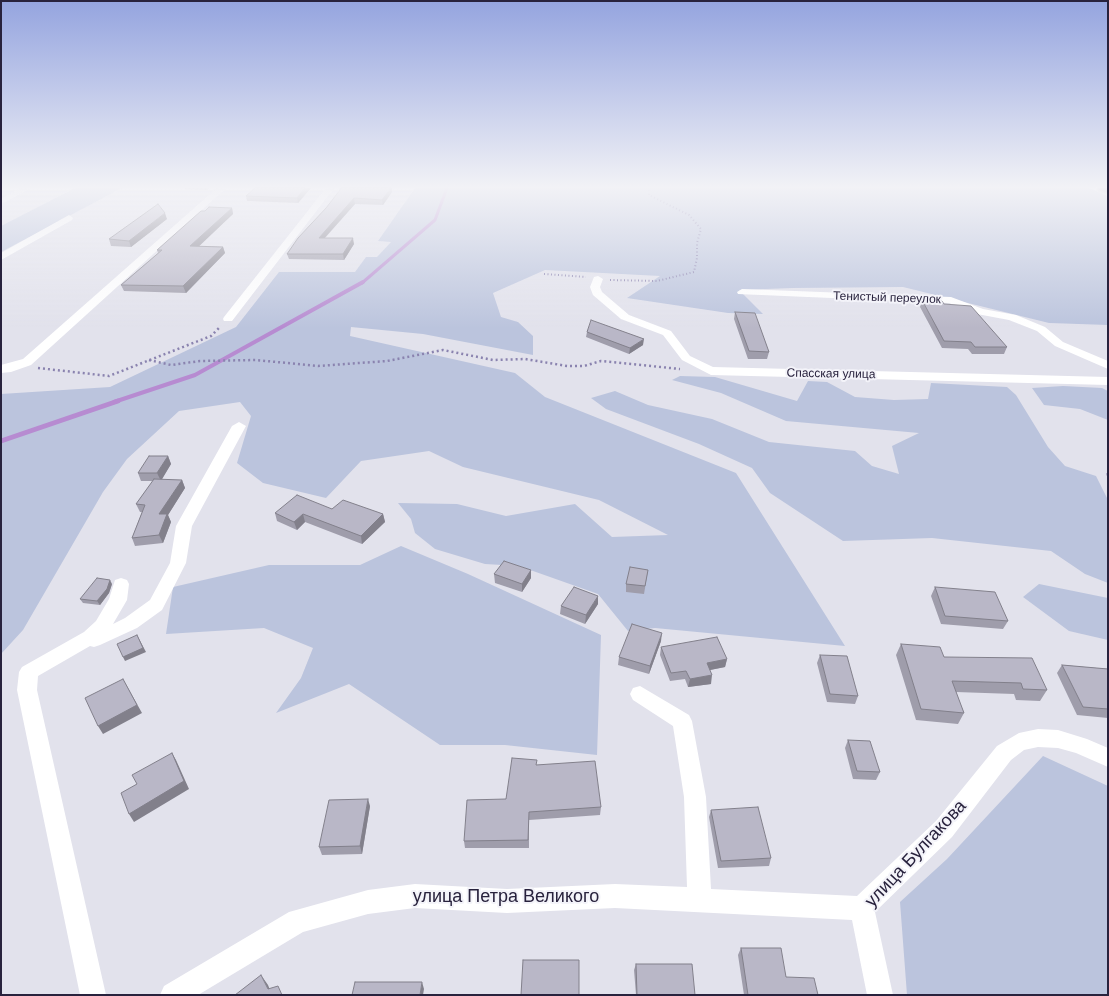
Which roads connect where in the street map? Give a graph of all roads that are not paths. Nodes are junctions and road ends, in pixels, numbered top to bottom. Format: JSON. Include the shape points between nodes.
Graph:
{"nodes":[{"id":1,"x":40,"y":234,"type":"edge"},
{"id":2,"x":170,"y":234,"type":"edge"},
{"id":3,"x":294,"y":234,"type":"edge"},
{"id":4,"x":1,"y":257,"type":"edge"},
{"id":5,"x":598,"y":279,"type":"road end"},
{"id":6,"x":742,"y":292,"type":"dead end"},
{"id":7,"x":228,"y":319,"type":"road end"},
{"id":8,"x":1108,"y":365,"type":"edge"},
{"id":9,"x":9,"y":368,"type":"edge"},
{"id":10,"x":1108,"y":381,"type":"edge"},
{"id":11,"x":239,"y":426,"type":"dead end"},
{"id":12,"x":121,"y":584,"type":"dead end"},
{"id":13,"x":79,"y":643,"type":"junction"},
{"id":14,"x":640,"y":694,"type":"dead end"},
{"id":15,"x":1108,"y":758,"type":"edge"},
{"id":16,"x":699,"y":900,"type":"junction"},
{"id":17,"x":862,"y":908,"type":"junction"},
{"id":18,"x":94,"y":995,"type":"edge"},
{"id":19,"x":173,"y":995,"type":"edge"},
{"id":20,"x":880,"y":995,"type":"edge"}],
"edges":[{"from":1,"to":4,"type":"street"},
{"from":2,"to":9,"type":"street","via":[[27,362]]},
{"from":3,"to":7,"type":"street"},
{"from":5,"to":10,"type":"street","name":"Спасская улица","via":[[595,290],[602,298],[625,317],[667,333],[686,358],[705,370]]},
{"from":6,"to":8,"type":"street","name":"Тенистый переулок","via":[[951,300],[1040,328],[1059,344]]},
{"from":11,"to":13,"type":"street","via":[[184,526],[178,563],[156,605],[130,623]]},
{"from":12,"to":13,"type":"street","via":[[118,600],[102,626]]},
{"from":13,"to":18,"type":"street","via":[[29,672],[27,690]]},
{"from":14,"to":16,"type":"street","via":[[682,721],[694,797]]},
{"from":15,"to":17,"type":"street","name":"улица Булгакова","via":[[1058,739],[1018,742],[1004,753],[944,829]]},
{"from":16,"to":17,"type":"street","name":"улица Петра Великого"},
{"from":16,"to":19,"type":"street","name":"улица Петра Великого","via":[[615,896],[507,901],[415,896],[368,902],[298,921]]},
{"from":17,"to":20,"type":"street","name":"улица Булгакова"}]}
